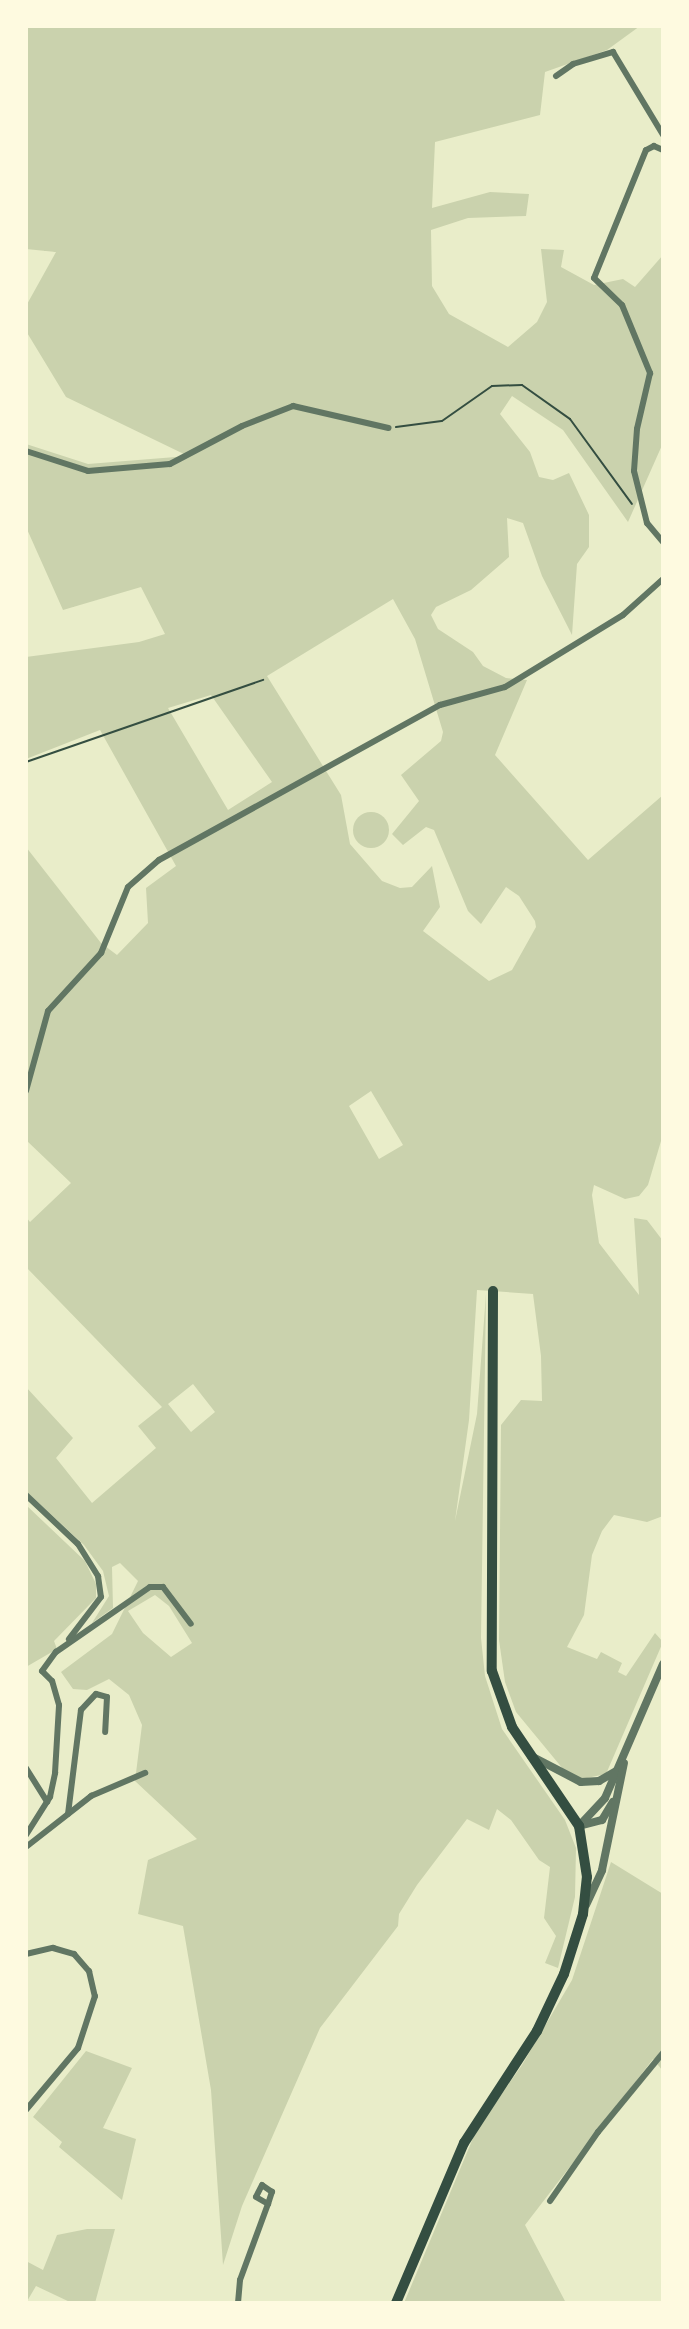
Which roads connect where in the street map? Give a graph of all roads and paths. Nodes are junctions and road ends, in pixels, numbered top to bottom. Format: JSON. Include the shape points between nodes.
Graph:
{"nodes":[{"id":1,"x":556,"y":76,"type":"dead end"},
{"id":2,"x":663,"y":135,"type":"edge"},
{"id":3,"x":663,"y":150,"type":"edge"},
{"id":4,"x":388,"y":428,"type":"joint"},
{"id":5,"x":26,"y":452,"type":"edge"},
{"id":6,"x":647,"y":523,"type":"junction"},
{"id":7,"x":663,"y":542,"type":"edge"},
{"id":8,"x":663,"y":579,"type":"edge"},
{"id":9,"x":263,"y":680,"type":"dead end"},
{"id":10,"x":26,"y":762,"type":"edge"},
{"id":11,"x":26,"y":1091,"type":"edge"},
{"id":12,"x":493,"y":1290,"type":"dead end"},
{"id":13,"x":26,"y":1495,"type":"edge"},
{"id":14,"x":191,"y":1624,"type":"dead end"},
{"id":15,"x":65,"y":1643,"type":"junction"},
{"id":16,"x":663,"y":1664,"type":"edge"},
{"id":17,"x":104,"y":1732,"type":"dead end"},
{"id":18,"x":627,"y":1749,"type":"junction"},
{"id":19,"x":531,"y":1756,"type":"junction"},
{"id":20,"x":26,"y":1768,"type":"edge"},
{"id":21,"x":616,"y":1770,"type":"junction"},
{"id":22,"x":145,"y":1773,"type":"dead end"},
{"id":23,"x":620,"y":1784,"type":"junction"},
{"id":24,"x":47,"y":1802,"type":"junction"},
{"id":25,"x":68,"y":1814,"type":"junction"},
{"id":26,"x":579,"y":1826,"type":"junction"},
{"id":27,"x":26,"y":1835,"type":"edge"},
{"id":28,"x":26,"y":1847,"type":"edge"},
{"id":29,"x":583,"y":1914,"type":"junction"},
{"id":30,"x":26,"y":1954,"type":"edge"},
{"id":31,"x":663,"y":2053,"type":"edge"},
{"id":32,"x":26,"y":2110,"type":"edge"},
{"id":33,"x":551,"y":2201,"type":"dead end"},
{"id":34,"x":268,"y":2204,"type":"dead end"},
{"id":35,"x":238,"y":2303,"type":"edge"},
{"id":36,"x":396,"y":2303,"type":"edge"}],
"edges":[{"from":1,"to":2,"type":"street","via":[[573,64],[613,52]]},
{"from":3,"to":6,"type":"street","via":[[654,146],[646,150],[594,278],[622,305],[650,373],[637,429],[634,471]]},
{"from":4,"to":5,"type":"street","via":[[293,406],[242,426],[170,464],[88,471]]},
{"from":4,"to":6,"type":"path","via":[[442,421],[492,386],[522,386],[570,419]]},
{"from":6,"to":7,"type":"street"},
{"from":8,"to":11,"type":"street","via":[[623,615],[505,687],[440,705],[159,860],[128,887],[102,953],[48,1011]]},
{"from":9,"to":10,"type":"path"},
{"from":12,"to":19,"type":"highway","via":[[490,1659],[501,1704]]},
{"from":13,"to":15,"type":"street","via":[[78,1544],[98,1576],[101,1597],[97,1606]]},
{"from":14,"to":15,"type":"street","via":[[163,1587],[150,1587]]},
{"from":15,"to":24,"type":"street","via":[[42,1671],[51,1681],[59,1705],[55,1773]]},
{"from":16,"to":18,"type":"street"},
{"from":17,"to":25,"type":"street","via":[[107,1697],[96,1694],[81,1710]]},
{"from":18,"to":21,"type":"street"},
{"from":18,"to":23,"type":"street"},
{"from":19,"to":21,"type":"street","via":[[581,1782],[599,1781]]},
{"from":19,"to":26,"type":"highway"},
{"from":20,"to":24,"type":"street"},
{"from":21,"to":26,"type":"street","via":[[604,1798]]},
{"from":22,"to":25,"type":"street","via":[[91,1796]]},
{"from":23,"to":26,"type":"street","via":[[602,1820]]},
{"from":23,"to":29,"type":"street","via":[[602,1870]]},
{"from":24,"to":27,"type":"street"},
{"from":25,"to":28,"type":"street"},
{"from":26,"to":29,"type":"main road","via":[[588,1865]]},
{"from":29,"to":36,"type":"main road","via":[[551,2005],[464,2143]]},
{"from":30,"to":32,"type":"street","via":[[54,1948],[82,1961],[94,1981],[95,1996],[85,2034],[69,2062]]},
{"from":31,"to":33,"type":"street","via":[[598,2132]]},
{"from":34,"to":35,"type":"street","via":[[240,2280]]}]}
